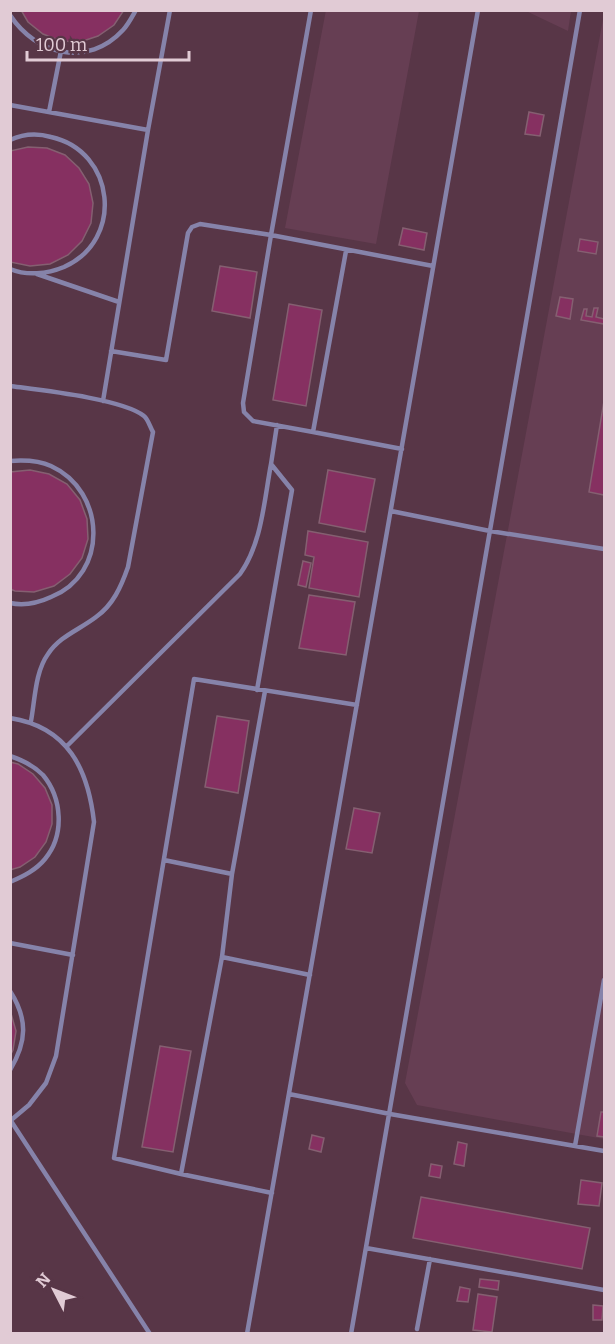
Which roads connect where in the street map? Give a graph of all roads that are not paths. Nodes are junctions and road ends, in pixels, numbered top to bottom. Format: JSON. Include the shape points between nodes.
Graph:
{"nodes":[{"id":1,"x":136,"y":10,"type":"edge"},
{"id":2,"x":170,"y":10,"type":"edge"},
{"id":3,"x":311,"y":10,"type":"edge"},
{"id":4,"x":478,"y":10,"type":"edge"},
{"id":5,"x":580,"y":10,"type":"edge"},
{"id":6,"x":10,"y":15,"type":"edge"},
{"id":7,"x":61,"y":51,"type":"junction"},
{"id":8,"x":10,"y":105,"type":"edge"},
{"id":9,"x":49,"y":112,"type":"junction"},
{"id":10,"x":148,"y":130,"type":"junction"},
{"id":11,"x":10,"y":140,"type":"edge"},
{"id":12,"x":271,"y":235,"type":"junction"},
{"id":13,"x":346,"y":251,"type":"junction"},
{"id":14,"x":434,"y":266,"type":"junction"},
{"id":15,"x":10,"y":269,"type":"edge"},
{"id":16,"x":35,"y":274,"type":"junction"},
{"id":17,"x":119,"y":302,"type":"junction"},
{"id":18,"x":111,"y":351,"type":"junction"},
{"id":19,"x":10,"y":386,"type":"edge"},
{"id":20,"x":103,"y":401,"type":"junction"},
{"id":21,"x":277,"y":425,"type":"junction"},
{"id":22,"x":313,"y":432,"type":"junction"},
{"id":23,"x":402,"y":449,"type":"junction"},
{"id":24,"x":10,"y":462,"type":"edge"},
{"id":25,"x":271,"y":464,"type":"junction"},
{"id":26,"x":391,"y":511,"type":"junction"},
{"id":27,"x":490,"y":531,"type":"junction"},
{"id":28,"x":604,"y":549,"type":"edge"},
{"id":29,"x":10,"y":603,"type":"edge"},
{"id":30,"x":257,"y":690,"type":"junction"},
{"id":31,"x":265,"y":691,"type":"junction"},
{"id":32,"x":357,"y":705,"type":"junction"},
{"id":33,"x":11,"y":719,"type":"edge"},
{"id":34,"x":31,"y":721,"type":"junction"},
{"id":35,"x":67,"y":746,"type":"junction"},
{"id":36,"x":10,"y":756,"type":"edge"},
{"id":37,"x":164,"y":860,"type":"junction"},
{"id":38,"x":232,"y":874,"type":"junction"},
{"id":39,"x":10,"y":882,"type":"edge"},
{"id":40,"x":10,"y":943,"type":"edge"},
{"id":41,"x":73,"y":955,"type":"junction"},
{"id":42,"x":222,"y":957,"type":"junction"},
{"id":43,"x":310,"y":975,"type":"junction"},
{"id":44,"x":604,"y":980,"type":"edge"},
{"id":45,"x":10,"y":991,"type":"edge"},
{"id":46,"x":10,"y":1070,"type":"edge"},
{"id":47,"x":289,"y":1094,"type":"junction"},
{"id":48,"x":390,"y":1114,"type":"junction"},
{"id":49,"x":11,"y":1121,"type":"edge"},
{"id":50,"x":575,"y":1146,"type":"junction"},
{"id":51,"x":604,"y":1151,"type":"edge"},
{"id":52,"x":181,"y":1174,"type":"junction"},
{"id":53,"x":272,"y":1193,"type":"junction"},
{"id":54,"x":366,"y":1248,"type":"junction"},
{"id":55,"x":430,"y":1259,"type":"junction"},
{"id":56,"x":604,"y":1290,"type":"edge"},
{"id":57,"x":417,"y":1329,"type":"dead end"},
{"id":58,"x":150,"y":1334,"type":"edge"},
{"id":59,"x":247,"y":1334,"type":"edge"},
{"id":60,"x":351,"y":1334,"type":"edge"}],
"edges":[{"from":1,"to":7,"type":"lane","via":[[124,30],[109,42],[91,50]]},
{"from":2,"to":10,"type":"lane"},
{"from":3,"to":12,"type":"lane"},
{"from":4,"to":14,"type":"lane"},
{"from":5,"to":27,"type":"lane"},
{"from":6,"to":7,"type":"lane","via":[[34,42]]},
{"from":7,"to":9,"type":"lane"},
{"from":8,"to":9,"type":"lane"},
{"from":9,"to":10,"type":"lane"},
{"from":10,"to":17,"type":"lane"},
{"from":11,"to":16,"type":"lane","via":[[41,134],[62,139],[81,151],[96,168],[104,189],[105,211],[99,232],[87,251],[54,271]]},
{"from":12,"to":13,"type":"lane"},
{"from":12,"to":18,"type":"lane","via":[[200,224],[192,228],[166,360]]},
{"from":12,"to":21,"type":"lane","via":[[243,404],[244,412],[253,421]]},
{"from":13,"to":14,"type":"lane"},
{"from":13,"to":22,"type":"lane"},
{"from":14,"to":23,"type":"lane"},
{"from":15,"to":16,"type":"lane"},
{"from":16,"to":17,"type":"lane"},
{"from":17,"to":18,"type":"lane"},
{"from":18,"to":20,"type":"lane"},
{"from":19,"to":20,"type":"lane"},
{"from":20,"to":34,"type":"lane","via":[[145,417],[153,432],[128,567],[109,605],[58,641],[46,656]]},
{"from":21,"to":22,"type":"lane"},
{"from":21,"to":25,"type":"lane"},
{"from":22,"to":23,"type":"lane"},
{"from":23,"to":26,"type":"lane"},
{"from":24,"to":29,"type":"lane","via":[[28,460],[50,465],[70,477],[89,505],[94,538],[89,560],[77,580],[60,594],[39,603]]},
{"from":25,"to":30,"type":"lane","via":[[292,490]]},
{"from":25,"to":35,"type":"lane","via":[[256,544],[248,563]]},
{"from":26,"to":27,"type":"lane"},
{"from":26,"to":32,"type":"lane"},
{"from":27,"to":28,"type":"lane"},
{"from":27,"to":48,"type":"lane"},
{"from":30,"to":31,"type":"lane"},
{"from":30,"to":37,"type":"lane","via":[[194,680]]},
{"from":31,"to":32,"type":"lane"},
{"from":31,"to":38,"type":"lane"},
{"from":32,"to":43,"type":"lane"},
{"from":33,"to":34,"type":"lane"},
{"from":34,"to":35,"type":"lane"},
{"from":35,"to":41,"type":"lane","via":[[91,795],[94,822]]},
{"from":36,"to":39,"type":"lane","via":[[42,775],[54,794],[59,815],[56,838],[46,858],[30,873]]},
{"from":37,"to":38,"type":"lane"},
{"from":37,"to":52,"type":"lane","via":[[114,1158]]},
{"from":38,"to":42,"type":"lane"},
{"from":40,"to":41,"type":"lane"},
{"from":41,"to":49,"type":"lane","via":[[56,1056],[46,1083]]},
{"from":42,"to":43,"type":"lane"},
{"from":42,"to":52,"type":"lane"},
{"from":43,"to":47,"type":"lane"},
{"from":44,"to":50,"type":"lane"},
{"from":45,"to":46,"type":"lane","via":[[19,1005],[24,1026],[21,1049]]},
{"from":47,"to":48,"type":"lane"},
{"from":47,"to":53,"type":"lane"},
{"from":48,"to":50,"type":"lane"},
{"from":48,"to":54,"type":"lane"},
{"from":49,"to":58,"type":"lane"},
{"from":50,"to":51,"type":"lane"},
{"from":52,"to":53,"type":"lane"},
{"from":53,"to":59,"type":"lane"},
{"from":54,"to":55,"type":"lane"},
{"from":54,"to":60,"type":"lane"},
{"from":55,"to":56,"type":"lane"},
{"from":55,"to":57,"type":"lane"}]}
